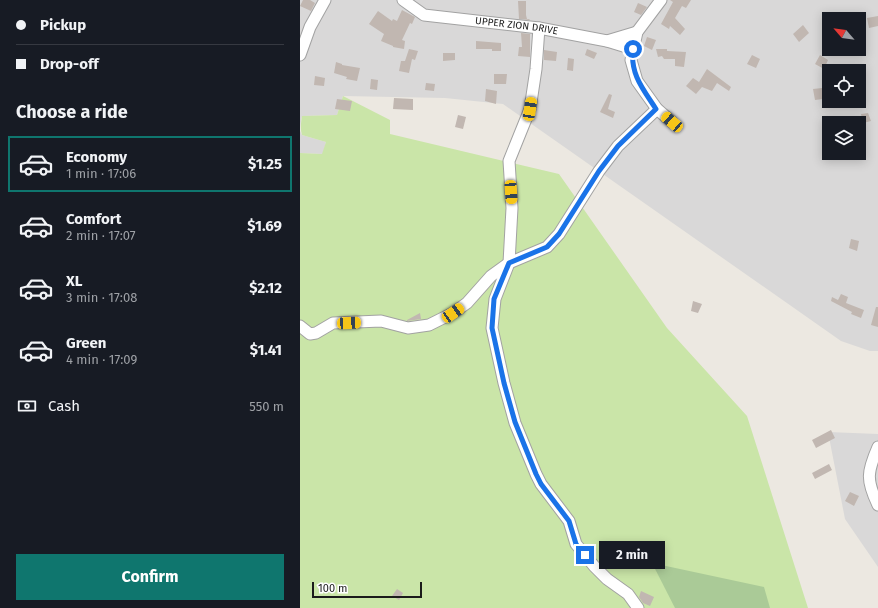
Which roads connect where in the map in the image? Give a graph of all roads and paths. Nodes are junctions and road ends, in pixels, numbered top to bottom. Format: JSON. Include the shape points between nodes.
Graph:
{"nodes":[{"id":1,"x":325,"y":0,"type":"edge"},
{"id":2,"x":403,"y":0,"type":"edge"},
{"id":3,"x":661,"y":0,"type":"edge"},
{"id":4,"x":539,"y":28,"type":"junction"},
{"id":5,"x":637,"y":32,"type":"junction"},
{"id":6,"x":607,"y":41,"type":"junction"},
{"id":7,"x":633,"y":49,"type":"junction"},
{"id":8,"x":300,"y":55,"type":"edge"},
{"id":9,"x":656,"y":109,"type":"junction"},
{"id":10,"x":672,"y":122,"type":"dead end"},
{"id":11,"x":509,"y":263,"type":"junction"},
{"id":12,"x":300,"y":326,"type":"edge"},
{"id":13,"x":878,"y":447,"type":"edge"},
{"id":14,"x":878,"y":505,"type":"edge"},
{"id":15,"x":638,"y":608,"type":"edge"}],
"edges":[{"from":1,"to":8,"type":"street","via":[[310,27]]},
{"from":2,"to":4,"type":"street","name":"UPPER ZION DRIVE","via":[[424,15]]},
{"from":3,"to":5,"type":"street"},
{"from":4,"to":6,"type":"street","name":"UPPER ZION DRIVE"},
{"from":4,"to":11,"type":"street","via":[[530,109],[509,161],[512,208]]},
{"from":5,"to":6,"type":"street"},
{"from":5,"to":7,"type":"street"},
{"from":6,"to":7,"type":"street","name":"UPPER ZION DRIVE"},
{"from":7,"to":9,"type":"street","via":[[631,60],[638,81]]},
{"from":9,"to":10,"type":"street"},
{"from":9,"to":11,"type":"street","via":[[618,146],[559,234],[547,247]]},
{"from":11,"to":12,"type":"street","via":[[491,276],[467,303],[429,325],[408,328],[380,321],[333,323],[310,334]]},
{"from":11,"to":15,"type":"street","via":[[494,299],[492,328],[515,422],[541,484],[569,521],[576,544],[607,579],[628,594]]},
{"from":13,"to":14,"type":"street","via":[[868,476]]}]}
